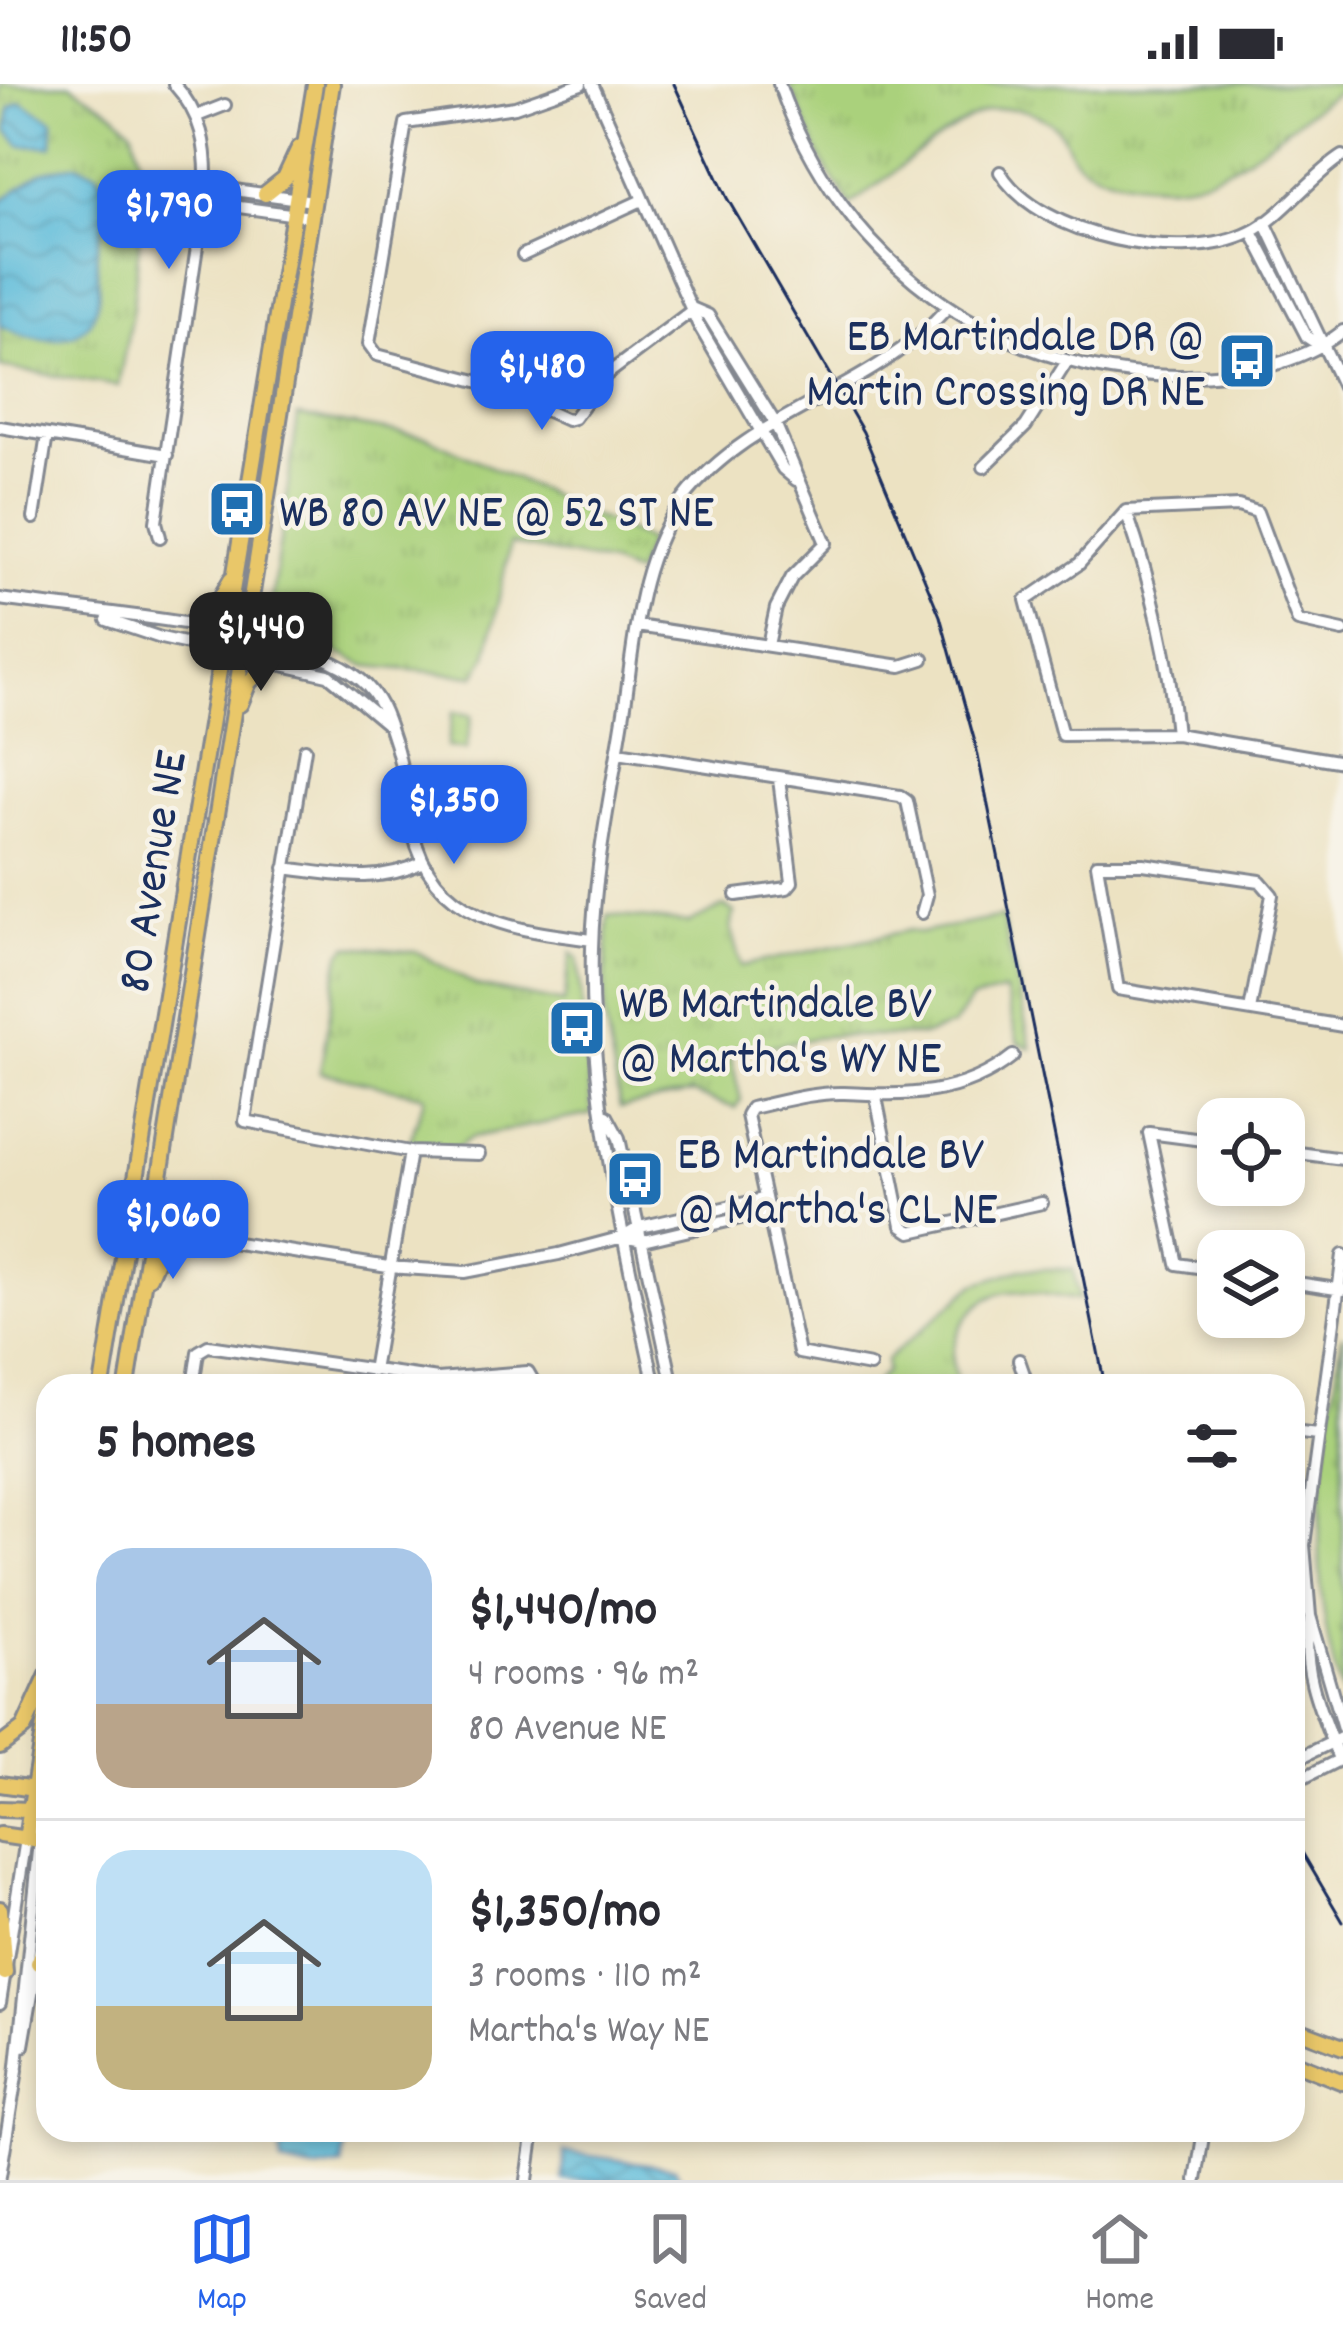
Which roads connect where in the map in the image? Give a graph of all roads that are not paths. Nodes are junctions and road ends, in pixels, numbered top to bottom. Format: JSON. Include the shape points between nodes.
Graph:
{"nodes":[{"id":1,"x":174,"y":84,"type":"edge"},
{"id":2,"x":315,"y":84,"type":"edge"},
{"id":3,"x":332,"y":84,"type":"edge"},
{"id":4,"x":581,"y":84,"type":"edge"},
{"id":5,"x":592,"y":84,"type":"edge"},
{"id":6,"x":779,"y":84,"type":"edge"},
{"id":7,"x":225,"y":105,"type":"dead end"},
{"id":8,"x":197,"y":116,"type":"junction"},
{"id":9,"x":309,"y":121,"type":"junction"},
{"id":10,"x":1343,"y":156,"type":"edge"},
{"id":11,"x":1000,"y":172,"type":"dead end"},
{"id":12,"x":206,"y":186,"type":"junction"},
{"id":13,"x":265,"y":194,"type":"junction"},
{"id":14,"x":640,"y":201,"type":"junction"},
{"id":15,"x":203,"y":202,"type":"junction"},
{"id":16,"x":295,"y":207,"type":"junction"},
{"id":17,"x":312,"y":209,"type":"junction"},
{"id":18,"x":1264,"y":222,"type":"junction"},
{"id":19,"x":1252,"y":232,"type":"junction"},
{"id":20,"x":523,"y":255,"type":"dead end"},
{"id":21,"x":694,"y":308,"type":"junction"},
{"id":22,"x":946,"y":309,"type":"junction"},
{"id":23,"x":1343,"y":331,"type":"edge"},
{"id":24,"x":1322,"y":347,"type":"junction"},
{"id":25,"x":1066,"y":363,"type":"junction"},
{"id":26,"x":1343,"y":388,"type":"edge"},
{"id":27,"x":776,"y":423,"type":"junction"},
{"id":28,"x":0,"y":427,"type":"edge"},
{"id":29,"x":762,"y":430,"type":"junction"},
{"id":30,"x":47,"y":435,"type":"junction"},
{"id":31,"x":167,"y":454,"type":"junction"},
{"id":32,"x":984,"y":467,"type":"dead end"},
{"id":33,"x":796,"y":480,"type":"junction"},
{"id":34,"x":1126,"y":511,"type":"junction"},
{"id":35,"x":34,"y":518,"type":"dead end"},
{"id":36,"x":160,"y":537,"type":"dead end"},
{"id":37,"x":238,"y":564,"type":"junction"},
{"id":38,"x":0,"y":598,"type":"edge"},
{"id":39,"x":82,"y":611,"type":"junction"},
{"id":40,"x":637,"y":626,"type":"junction"},
{"id":41,"x":195,"y":627,"type":"junction"},
{"id":42,"x":1343,"y":631,"type":"edge"},
{"id":43,"x":227,"y":634,"type":"junction"},
{"id":44,"x":245,"y":638,"type":"junction"},
{"id":45,"x":768,"y":645,"type":"junction"},
{"id":46,"x":224,"y":651,"type":"junction"},
{"id":47,"x":243,"y":655,"type":"junction"},
{"id":48,"x":923,"y":659,"type":"dead end"},
{"id":49,"x":273,"y":660,"type":"junction"},
{"id":50,"x":231,"y":726,"type":"junction"},
{"id":51,"x":390,"y":726,"type":"junction"},
{"id":52,"x":1176,"y":734,"type":"junction"},
{"id":53,"x":305,"y":749,"type":"dead end"},
{"id":54,"x":618,"y":752,"type":"junction"},
{"id":55,"x":1343,"y":763,"type":"edge"},
{"id":56,"x":779,"y":778,"type":"junction"},
{"id":57,"x":423,"y":862,"type":"junction"},
{"id":58,"x":285,"y":868,"type":"junction"},
{"id":59,"x":736,"y":896,"type":"dead end"},
{"id":60,"x":922,"y":913,"type":"dead end"},
{"id":61,"x":592,"y":940,"type":"junction"},
{"id":62,"x":1250,"y":1010,"type":"junction"},
{"id":63,"x":1343,"y":1026,"type":"edge"},
{"id":64,"x":1013,"y":1056,"type":"dead end"},
{"id":65,"x":876,"y":1097,"type":"junction"},
{"id":66,"x":607,"y":1115,"type":"junction"},
{"id":67,"x":1197,"y":1139,"type":"edge"},
{"id":68,"x":410,"y":1152,"type":"junction"},
{"id":69,"x":479,"y":1154,"type":"dead end"},
{"id":70,"x":1305,"y":1154,"type":"edge"},
{"id":71,"x":1343,"y":1159,"type":"edge"},
{"id":72,"x":763,"y":1199,"type":"junction"},
{"id":73,"x":1042,"y":1202,"type":"dead end"},
{"id":74,"x":766,"y":1213,"type":"junction"},
{"id":75,"x":130,"y":1226,"type":"junction"},
{"id":76,"x":640,"y":1227,"type":"junction"},
{"id":77,"x":150,"y":1229,"type":"junction"},
{"id":78,"x":184,"y":1234,"type":"junction"},
{"id":79,"x":623,"y":1237,"type":"junction"},
{"id":80,"x":643,"y":1240,"type":"junction"},
{"id":81,"x":1343,"y":1255,"type":"edge"},
{"id":82,"x":1197,"y":1267,"type":"edge"},
{"id":83,"x":388,"y":1268,"type":"junction"},
{"id":84,"x":1305,"y":1284,"type":"edge"},
{"id":85,"x":1341,"y":1289,"type":"edge"},
{"id":86,"x":138,"y":1310,"type":"junction"},
{"id":87,"x":1019,"y":1360,"type":"dead end"},
{"id":88,"x":871,"y":1366,"type":"dead end"},
{"id":89,"x":373,"y":1371,"type":"junction"},
{"id":90,"x":104,"y":1374,"type":"edge"},
{"id":91,"x":129,"y":1374,"type":"edge"},
{"id":92,"x":195,"y":1374,"type":"edge"},
{"id":93,"x":397,"y":1374,"type":"edge"},
{"id":94,"x":652,"y":1374,"type":"edge"},
{"id":95,"x":671,"y":1374,"type":"edge"},
{"id":96,"x":1024,"y":1374,"type":"edge"},
{"id":97,"x":1305,"y":1434,"type":"edge"},
{"id":98,"x":1317,"y":1436,"type":"junction"},
{"id":99,"x":1305,"y":1537,"type":"edge"},
{"id":100,"x":1305,"y":1557,"type":"edge"},
{"id":101,"x":1305,"y":1640,"type":"edge"},
{"id":102,"x":1305,"y":1640,"type":"edge"},
{"id":103,"x":36,"y":1702,"type":"edge"},
{"id":104,"x":1339,"y":1735,"type":"edge"},
{"id":105,"x":0,"y":1746,"type":"edge"},
{"id":106,"x":1305,"y":1754,"type":"edge"},
{"id":107,"x":1341,"y":1758,"type":"edge"},
{"id":108,"x":1305,"y":1777,"type":"edge"},
{"id":109,"x":0,"y":1784,"type":"edge"},
{"id":110,"x":36,"y":1789,"type":"edge"},
{"id":111,"x":36,"y":1807,"type":"edge"},
{"id":112,"x":0,"y":1809,"type":"edge"},
{"id":113,"x":0,"y":1835,"type":"edge"},
{"id":114,"x":36,"y":1836,"type":"edge"},
{"id":115,"x":36,"y":1852,"type":"edge"},
{"id":116,"x":36,"y":1876,"type":"edge"},
{"id":117,"x":0,"y":1909,"type":"edge"},
{"id":118,"x":5,"y":1973,"type":"junction"},
{"id":119,"x":36,"y":1974,"type":"edge"},
{"id":120,"x":0,"y":2003,"type":"edge"},
{"id":121,"x":1305,"y":2033,"type":"edge"},
{"id":122,"x":1343,"y":2047,"type":"edge"},
{"id":123,"x":1305,"y":2067,"type":"edge"},
{"id":124,"x":16,"y":2075,"type":"junction"},
{"id":125,"x":1343,"y":2082,"type":"edge"},
{"id":126,"x":532,"y":2142,"type":"edge"},
{"id":127,"x":1202,"y":2142,"type":"edge"},
{"id":128,"x":0,"y":2176,"type":"edge"},
{"id":129,"x":526,"y":2180,"type":"edge"},
{"id":130,"x":1196,"y":2180,"type":"edge"}],
"edges":[{"from":1,"to":8,"type":"street"},
{"from":2,"to":9,"type":"main road","name":"80 Avenue NE"},
{"from":3,"to":17,"type":"main road","name":"80 Avenue NE"},
{"from":4,"to":21,"type":"street","via":[[515,106],[406,123],[369,344],[376,355],[488,384],[567,420],[606,375]]},
{"from":5,"to":14,"type":"street"},
{"from":6,"to":22,"type":"street","via":[[830,192],[897,269]]},
{"from":7,"to":8,"type":"street"},
{"from":8,"to":12,"type":"street"},
{"from":9,"to":13,"type":"main road","via":[[285,178]]},
{"from":9,"to":16,"type":"main road","name":"80 Avenue NE"},
{"from":10,"to":18,"type":"street"},
{"from":11,"to":19,"type":"street","via":[[1050,218],[1104,235],[1157,246],[1212,244]]},
{"from":12,"to":13,"type":"street"},
{"from":12,"to":15,"type":"street"},
{"from":13,"to":16,"type":"street"},
{"from":14,"to":20,"type":"street"},
{"from":14,"to":21,"type":"street"},
{"from":15,"to":16,"type":"street"},
{"from":15,"to":31,"type":"street"},
{"from":16,"to":17,"type":"street"},
{"from":16,"to":37,"type":"main road","name":"80 Avenue NE"},
{"from":17,"to":44,"type":"main road","name":"80 Avenue NE"},
{"from":18,"to":19,"type":"street"},
{"from":18,"to":24,"type":"street"},
{"from":19,"to":24,"type":"street","via":[[1307,337]]},
{"from":21,"to":27,"type":"street","via":[[708,315]]},
{"from":21,"to":29,"type":"street"},
{"from":22,"to":25,"type":"street"},
{"from":22,"to":27,"type":"street","via":[[880,368]]},
{"from":23,"to":24,"type":"street"},
{"from":24,"to":25,"type":"street","via":[[1200,376],[1129,376]]},
{"from":24,"to":26,"type":"street"},
{"from":25,"to":32,"type":"street","via":[[1026,426]]},
{"from":27,"to":29,"type":"street"},
{"from":27,"to":33,"type":"street"},
{"from":28,"to":30,"type":"street"},
{"from":29,"to":33,"type":"street"},
{"from":29,"to":40,"type":"street","via":[[726,454],[672,516]]},
{"from":30,"to":31,"type":"street"},
{"from":30,"to":35,"type":"street"},
{"from":31,"to":36,"type":"street"},
{"from":33,"to":45,"type":"street","via":[[826,543],[792,577]]},
{"from":34,"to":42,"type":"street","via":[[1256,512],[1293,614]]},
{"from":34,"to":52,"type":"street","via":[[1165,644]]},
{"from":34,"to":52,"type":"street","via":[[1079,565],[1026,600],[1062,735]]},
{"from":37,"to":41,"type":"main road","via":[[220,603]]},
{"from":37,"to":43,"type":"main road","name":"80 Avenue NE"},
{"from":38,"to":39,"type":"street"},
{"from":39,"to":41,"type":"street"},
{"from":39,"to":46,"type":"street"},
{"from":40,"to":45,"type":"street"},
{"from":40,"to":54,"type":"street"},
{"from":41,"to":43,"type":"street"},
{"from":43,"to":44,"type":"street"},
{"from":43,"to":46,"type":"main road","name":"80 Avenue NE"},
{"from":44,"to":47,"type":"main road","name":"80 Avenue NE"},
{"from":44,"to":51,"type":"street","via":[[330,658],[379,697]]},
{"from":45,"to":48,"type":"street","via":[[901,666]]},
{"from":46,"to":47,"type":"street"},
{"from":46,"to":75,"type":"main road","name":"80 Avenue NE"},
{"from":47,"to":49,"type":"street"},
{"from":47,"to":50,"type":"main road","name":"80 Avenue NE"},
{"from":49,"to":50,"type":"main road","via":[[249,682]]},
{"from":49,"to":51,"type":"street","via":[[328,675]]},
{"from":50,"to":77,"type":"main road","name":"80 Avenue NE"},
{"from":51,"to":57,"type":"street"},
{"from":52,"to":55,"type":"street"},
{"from":53,"to":58,"type":"street"},
{"from":54,"to":56,"type":"street"},
{"from":54,"to":61,"type":"street"},
{"from":56,"to":59,"type":"street","via":[[792,882]]},
{"from":56,"to":60,"type":"street","via":[[907,801],[927,895]]},
{"from":57,"to":58,"type":"street","via":[[364,878]]},
{"from":57,"to":61,"type":"street","via":[[455,902],[491,924]]},
{"from":58,"to":68,"type":"street","via":[[245,1121]]},
{"from":61,"to":66,"type":"street","via":[[592,1017]]},
{"from":62,"to":62,"type":"street","via":[[1118,989],[1097,864],[1260,881],[1272,895]]},
{"from":62,"to":63,"type":"street"},
{"from":64,"to":65,"type":"street","via":[[927,1094]]},
{"from":65,"to":72,"type":"street","via":[[841,1093],[751,1108]]},
{"from":65,"to":73,"type":"street","via":[[902,1226],[911,1232]]},
{"from":66,"to":76,"type":"street"},
{"from":66,"to":79,"type":"street","via":[[605,1147]]},
{"from":67,"to":82,"type":"street","via":[[1149,1132],[1178,1264]]},
{"from":68,"to":69,"type":"street"},
{"from":68,"to":83,"type":"street"},
{"from":70,"to":71,"type":"street"},
{"from":72,"to":74,"type":"street"},
{"from":72,"to":76,"type":"street"},
{"from":74,"to":80,"type":"street"},
{"from":74,"to":88,"type":"street","via":[[799,1353]]},
{"from":75,"to":77,"type":"street"},
{"from":75,"to":90,"type":"main road","name":"80 Avenue NE"},
{"from":76,"to":79,"type":"street"},
{"from":76,"to":80,"type":"street"},
{"from":77,"to":78,"type":"street"},
{"from":77,"to":86,"type":"main road","name":"80 Avenue NE"},
{"from":78,"to":83,"type":"street"},
{"from":78,"to":86,"type":"main road","via":[[160,1252]]},
{"from":79,"to":80,"type":"street"},
{"from":79,"to":83,"type":"street","via":[[465,1272]]},
{"from":79,"to":94,"type":"street"},
{"from":80,"to":95,"type":"street"},
{"from":81,"to":85,"type":"street"},
{"from":83,"to":89,"type":"street"},
{"from":84,"to":85,"type":"street"},
{"from":85,"to":98,"type":"street"},
{"from":86,"to":91,"type":"main road","name":"80 Avenue NE"},
{"from":87,"to":96,"type":"street"},
{"from":89,"to":92,"type":"street","via":[[208,1346],[198,1352]]},
{"from":89,"to":93,"type":"street"},
{"from":97,"to":98,"type":"street"},
{"from":98,"to":99,"type":"street"},
{"from":100,"to":101,"type":"street"},
{"from":102,"to":104,"type":"street","via":[[1312,1679]]},
{"from":103,"to":105,"type":"main road","via":[[24,1728]]},
{"from":104,"to":106,"type":"street"},
{"from":104,"to":107,"type":"street"},
{"from":107,"to":108,"type":"street"},
{"from":109,"to":110,"type":"main road"},
{"from":111,"to":112,"type":"main road"},
{"from":113,"to":114,"type":"main road"},
{"from":115,"to":118,"type":"street"},
{"from":116,"to":124,"type":"street"},
{"from":117,"to":118,"type":"main road"},
{"from":118,"to":120,"type":"street"},
{"from":119,"to":124,"type":"street"},
{"from":121,"to":122,"type":"main road"},
{"from":123,"to":125,"type":"main road"},
{"from":124,"to":128,"type":"street"},
{"from":126,"to":129,"type":"street"},
{"from":127,"to":130,"type":"street"}]}
